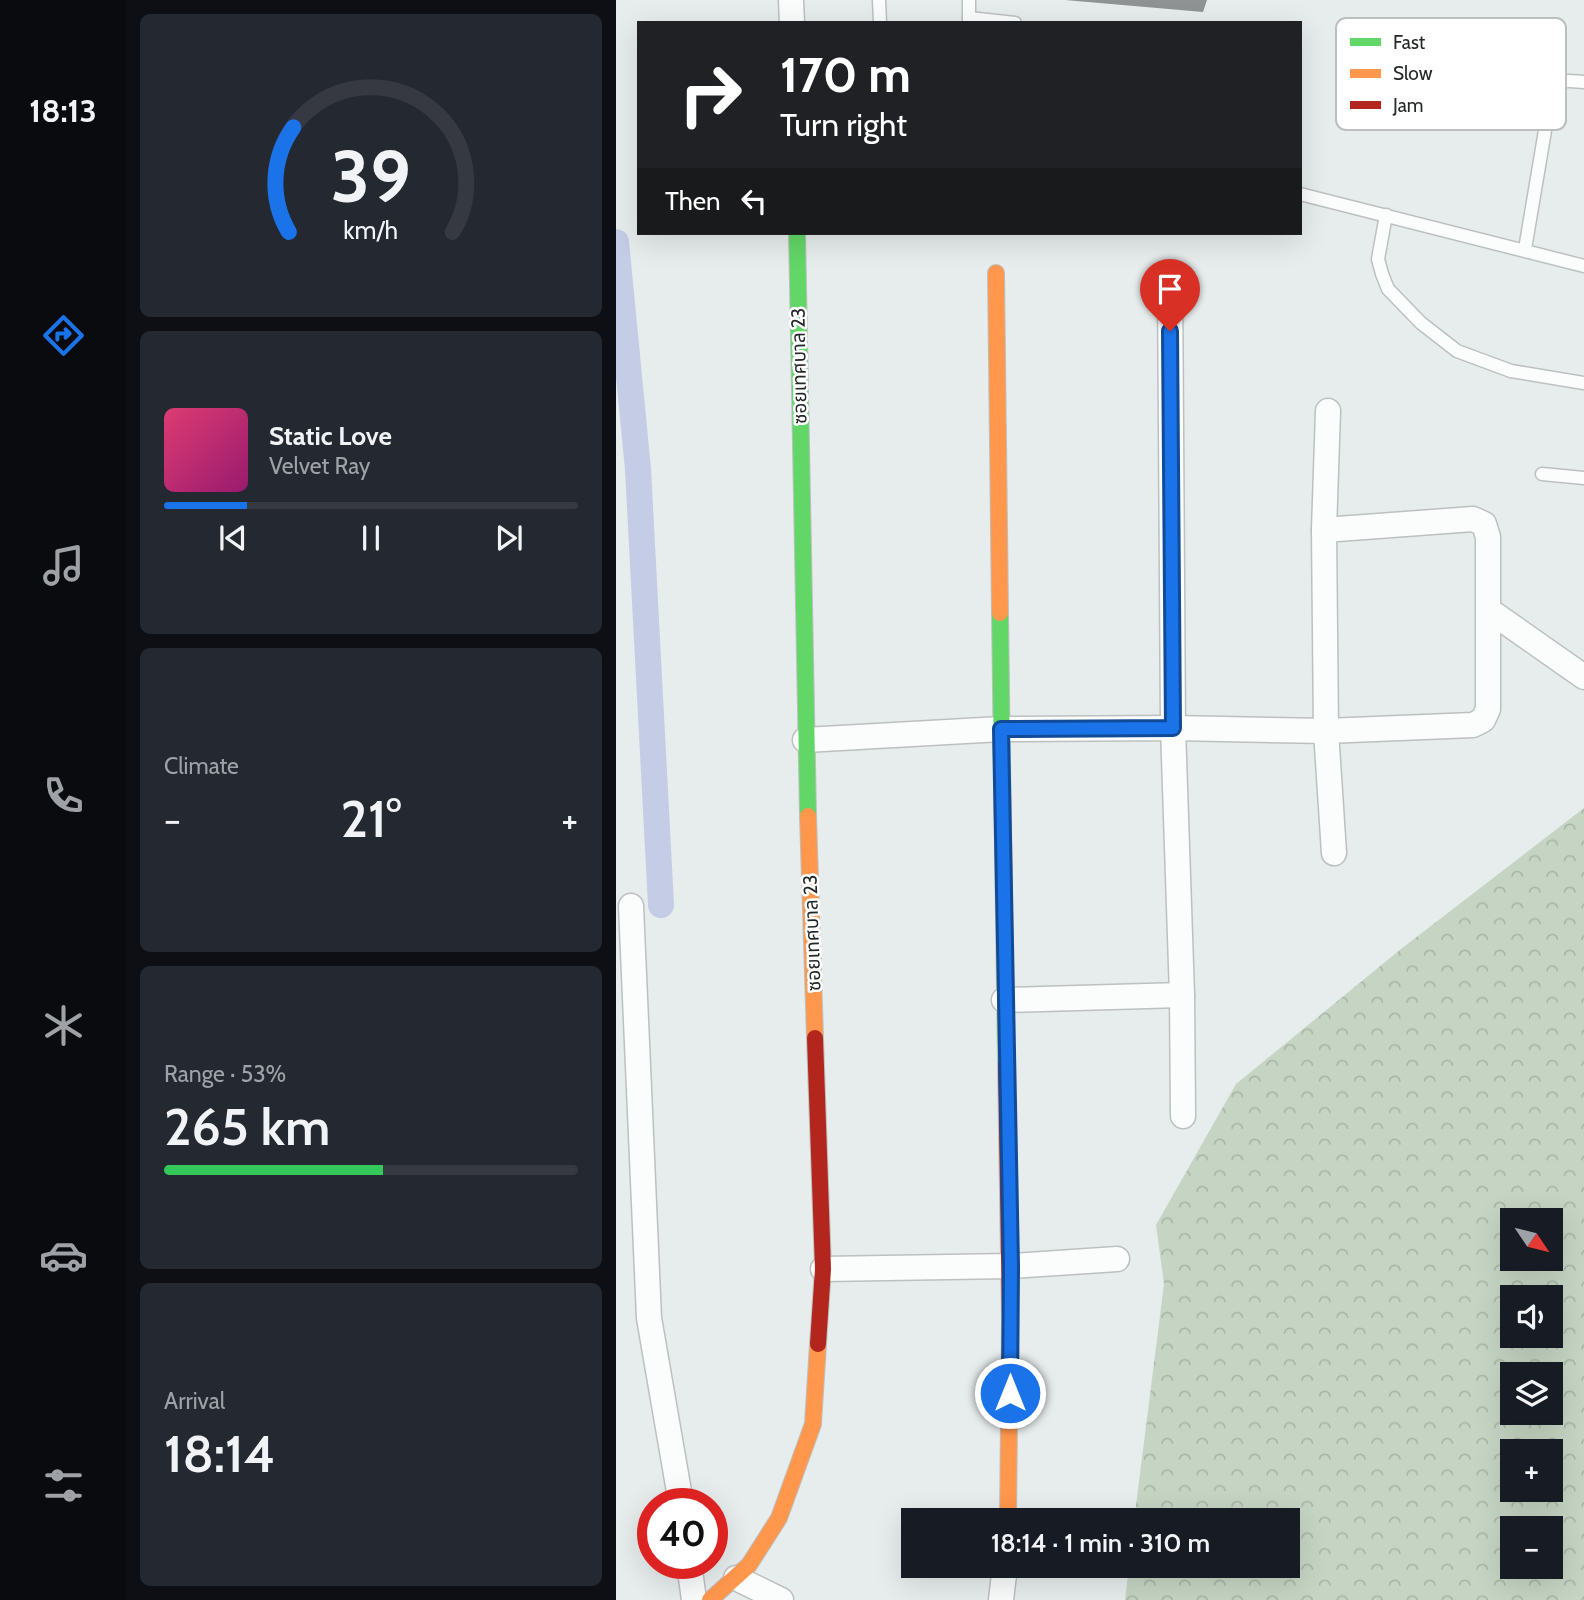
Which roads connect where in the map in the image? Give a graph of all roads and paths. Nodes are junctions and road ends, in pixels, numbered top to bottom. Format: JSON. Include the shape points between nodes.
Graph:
{"nodes":[{"id":1,"x":791,"y":0,"type":"edge"},
{"id":2,"x":879,"y":0,"type":"edge"},
{"id":3,"x":969,"y":0,"type":"edge"},
{"id":4,"x":969,"y":20,"type":"edge"},
{"id":5,"x":792,"y":21,"type":"edge"},
{"id":6,"x":880,"y":21,"type":"edge"},
{"id":7,"x":1566,"y":80,"type":"edge"},
{"id":8,"x":1584,"y":82,"type":"edge"},
{"id":9,"x":1545,"y":130,"type":"edge"},
{"id":10,"x":1302,"y":194,"type":"edge"},
{"id":11,"x":1386,"y":215,"type":"junction"},
{"id":12,"x":797,"y":235,"type":"edge"},
{"id":13,"x":1525,"y":249,"type":"junction"},
{"id":14,"x":1584,"y":266,"type":"edge"},
{"id":15,"x":996,"y":273,"type":"dead end"},
{"id":16,"x":1170,"y":278,"type":"dead end"},
{"id":17,"x":1584,"y":383,"type":"edge"},
{"id":18,"x":1328,"y":411,"type":"dead end"},
{"id":19,"x":1542,"y":474,"type":"dead end"},
{"id":20,"x":1584,"y":478,"type":"edge"},
{"id":21,"x":1324,"y":530,"type":"junction"},
{"id":22,"x":1490,"y":611,"type":"junction"},
{"id":23,"x":1584,"y":677,"type":"edge"},
{"id":24,"x":1173,"y":728,"type":"junction"},
{"id":25,"x":1001,"y":729,"type":"junction"},
{"id":26,"x":1326,"y":731,"type":"junction"},
{"id":27,"x":805,"y":740,"type":"junction"},
{"id":28,"x":1334,"y":853,"type":"dead end"},
{"id":29,"x":631,"y":906,"type":"dead end"},
{"id":30,"x":1182,"y":995,"type":"junction"},
{"id":31,"x":1004,"y":1000,"type":"junction"},
{"id":32,"x":1182,"y":1116,"type":"dead end"},
{"id":33,"x":1117,"y":1259,"type":"dead end"},
{"id":34,"x":1011,"y":1266,"type":"junction"},
{"id":35,"x":823,"y":1269,"type":"junction"},
{"id":36,"x":678,"y":1488,"type":"edge"},
{"id":37,"x":1008,"y":1508,"type":"edge"},
{"id":38,"x":736,"y":1578,"type":"junction"},
{"id":39,"x":1004,"y":1578,"type":"edge"},
{"id":40,"x":691,"y":1579,"type":"edge"},
{"id":41,"x":694,"y":1600,"type":"edge"},
{"id":42,"x":710,"y":1600,"type":"edge"},
{"id":43,"x":781,"y":1600,"type":"edge"},
{"id":44,"x":1001,"y":1600,"type":"edge"}],
"edges":[{"from":1,"to":5,"type":"street"},
{"from":2,"to":6,"type":"lane"},
{"from":3,"to":4,"type":"lane"},
{"from":7,"to":8,"type":"lane"},
{"from":9,"to":13,"type":"lane"},
{"from":10,"to":11,"type":"lane"},
{"from":11,"to":13,"type":"lane"},
{"from":11,"to":17,"type":"lane","via":[[1378,259],[1382,274],[1388,289],[1421,323],[1457,351],[1511,371]]},
{"from":12,"to":27,"type":"street","name":"ซอยเทศบาล 23"},
{"from":13,"to":14,"type":"lane"},
{"from":15,"to":25,"type":"street"},
{"from":16,"to":24,"type":"street"},
{"from":18,"to":21,"type":"street"},
{"from":19,"to":20,"type":"lane"},
{"from":21,"to":22,"type":"street","via":[[1473,519],[1484,524]]},
{"from":21,"to":26,"type":"street"},
{"from":22,"to":23,"type":"street"},
{"from":22,"to":26,"type":"street","via":[[1489,709],[1483,720]]},
{"from":24,"to":25,"type":"street"},
{"from":24,"to":26,"type":"street"},
{"from":24,"to":30,"type":"street"},
{"from":25,"to":27,"type":"street"},
{"from":25,"to":31,"type":"street"},
{"from":26,"to":28,"type":"street"},
{"from":27,"to":35,"type":"street","name":"ซอยเทศบาล 23"},
{"from":29,"to":36,"type":"street","via":[[649,1318]]},
{"from":30,"to":31,"type":"street"},
{"from":30,"to":32,"type":"street"},
{"from":31,"to":34,"type":"street"},
{"from":33,"to":34,"type":"street"},
{"from":34,"to":35,"type":"street"},
{"from":34,"to":37,"type":"street"},
{"from":35,"to":38,"type":"street","name":"ซอยเทศบาล 23","via":[[813,1424],[779,1518]]},
{"from":38,"to":42,"type":"street","name":"ซอยเทศบาล 23"},
{"from":38,"to":43,"type":"street"},
{"from":39,"to":44,"type":"street"},
{"from":40,"to":41,"type":"street"}]}
